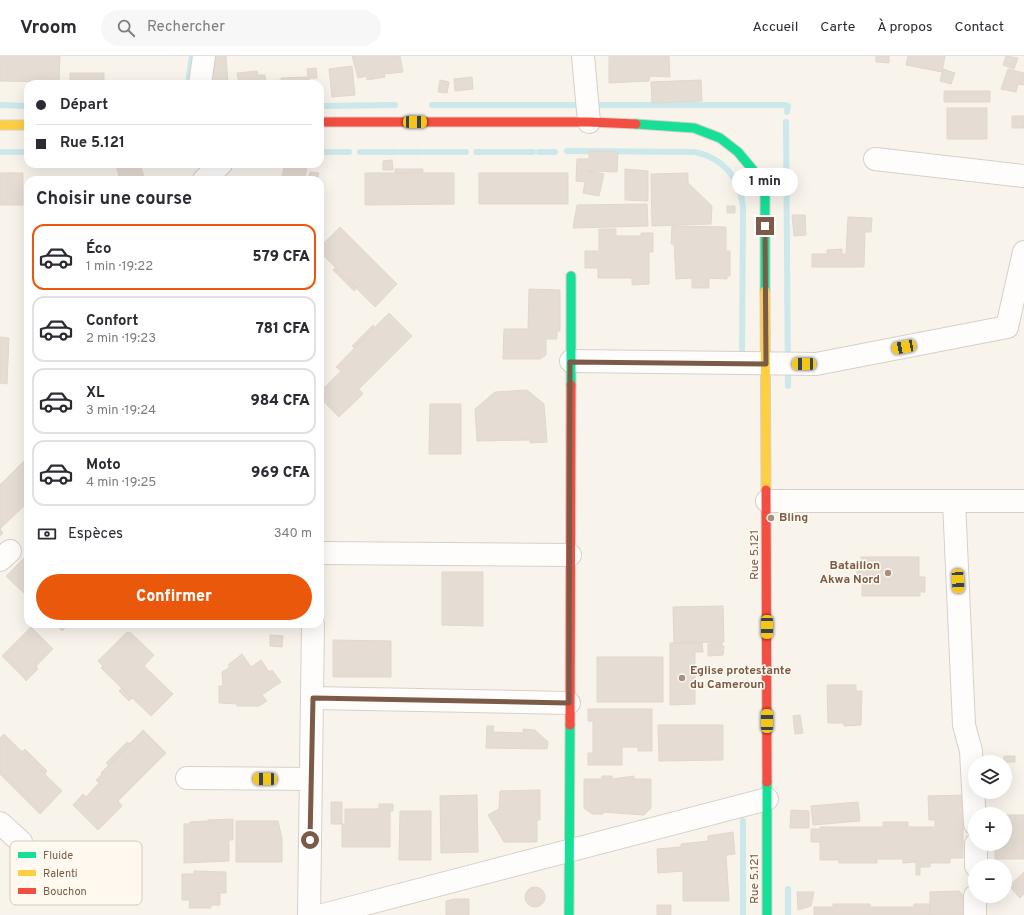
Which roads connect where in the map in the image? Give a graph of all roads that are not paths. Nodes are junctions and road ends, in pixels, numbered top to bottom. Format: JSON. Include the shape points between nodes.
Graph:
{"nodes":[{"id":1,"x":204,"y":56,"type":"edge"},
{"id":2,"x":583,"y":56,"type":"edge"},
{"id":3,"x":201,"y":80,"type":"edge"},
{"id":4,"x":324,"y":122,"type":"edge"},
{"id":5,"x":589,"y":122,"type":"junction"},
{"id":6,"x":0,"y":125,"type":"edge"},
{"id":7,"x":24,"y":125,"type":"edge"},
{"id":8,"x":875,"y":159,"type":"dead end"},
{"id":9,"x":218,"y":168,"type":"edge"},
{"id":10,"x":209,"y":176,"type":"edge"},
{"id":11,"x":1024,"y":176,"type":"edge"},
{"id":12,"x":1024,"y":252,"type":"edge"},
{"id":13,"x":571,"y":276,"type":"dead end"},
{"id":14,"x":1015,"y":327,"type":"edge"},
{"id":15,"x":570,"y":362,"type":"junction"},
{"id":16,"x":766,"y":364,"type":"junction"},
{"id":17,"x":767,"y":501,"type":"junction"},
{"id":18,"x":954,"y":501,"type":"junction"},
{"id":19,"x":1024,"y":501,"type":"edge"},
{"id":20,"x":324,"y":553,"type":"edge"},
{"id":21,"x":570,"y":555,"type":"junction"},
{"id":22,"x":313,"y":628,"type":"edge"},
{"id":23,"x":313,"y":698,"type":"junction"},
{"id":24,"x":569,"y":703,"type":"junction"},
{"id":25,"x":187,"y":778,"type":"dead end"},
{"id":26,"x":311,"y":779,"type":"junction"},
{"id":27,"x":767,"y":799,"type":"junction"},
{"id":28,"x":974,"y":807,"type":"edge"},
{"id":29,"x":0,"y":823,"type":"edge"},
{"id":30,"x":20,"y":841,"type":"edge"},
{"id":31,"x":569,"y":851,"type":"junction"},
{"id":32,"x":975,"y":903,"type":"edge"},
{"id":33,"x":309,"y":915,"type":"edge"},
{"id":34,"x":323,"y":915,"type":"edge"},
{"id":35,"x":569,"y":915,"type":"edge"},
{"id":36,"x":767,"y":915,"type":"edge"},
{"id":37,"x":975,"y":915,"type":"edge"}],
"edges":[{"from":1,"to":3,"type":"street"},
{"from":2,"to":5,"type":"street"},
{"from":4,"to":5,"type":"street"},
{"from":5,"to":16,"type":"street","name":"Rue 5.121","via":[[694,128],[720,138],[738,152],[752,170],[765,196]]},
{"from":6,"to":7,"type":"street"},
{"from":8,"to":11,"type":"street"},
{"from":9,"to":10,"type":"street"},
{"from":12,"to":14,"type":"street"},
{"from":13,"to":15,"type":"street"},
{"from":14,"to":16,"type":"street","via":[[816,364]]},
{"from":15,"to":16,"type":"street"},
{"from":15,"to":21,"type":"street"},
{"from":16,"to":17,"type":"street","name":"Rue 5.121"},
{"from":17,"to":18,"type":"street"},
{"from":17,"to":27,"type":"street","name":"Rue 5.121"},
{"from":18,"to":19,"type":"street"},
{"from":18,"to":28,"type":"street","via":[[964,725],[971,751]]},
{"from":20,"to":21,"type":"street"},
{"from":21,"to":24,"type":"street"},
{"from":22,"to":23,"type":"street"},
{"from":23,"to":24,"type":"street"},
{"from":23,"to":26,"type":"street"},
{"from":24,"to":31,"type":"street"},
{"from":25,"to":26,"type":"street"},
{"from":26,"to":33,"type":"street"},
{"from":27,"to":31,"type":"street"},
{"from":27,"to":36,"type":"street","name":"Rue 5.121"},
{"from":29,"to":30,"type":"street"},
{"from":31,"to":34,"type":"street"},
{"from":31,"to":35,"type":"street"},
{"from":32,"to":37,"type":"street"}]}
